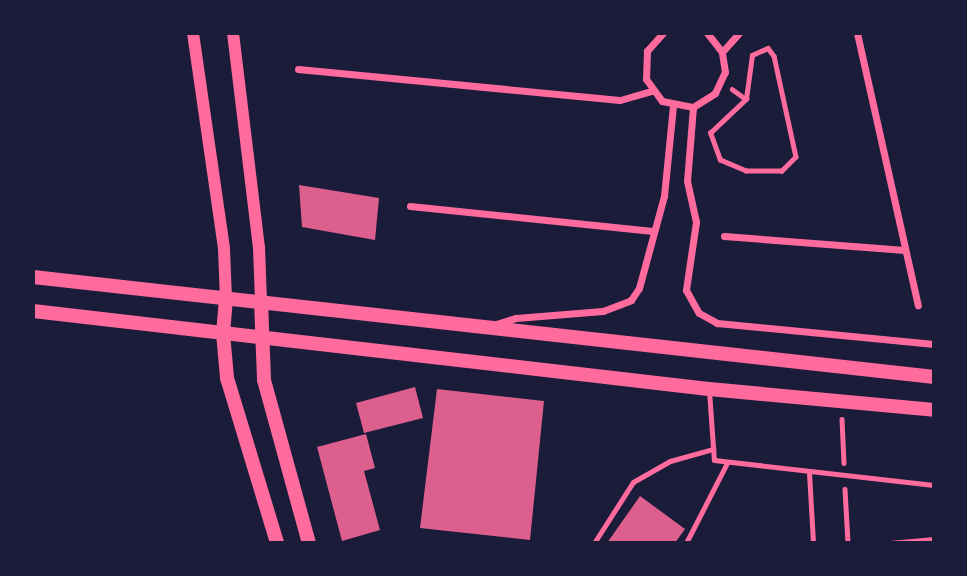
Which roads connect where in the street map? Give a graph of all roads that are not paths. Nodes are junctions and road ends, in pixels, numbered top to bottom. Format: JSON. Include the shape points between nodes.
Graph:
{"nodes":[{"id":1,"x":193,"y":33,"type":"edge"},
{"id":2,"x":233,"y":33,"type":"edge"},
{"id":3,"x":663,"y":33,"type":"edge"},
{"id":4,"x":707,"y":33,"type":"edge"},
{"id":5,"x":738,"y":33,"type":"edge"},
{"id":6,"x":857,"y":33,"type":"edge"},
{"id":7,"x":722,"y":52,"type":"junction"},
{"id":8,"x":298,"y":69,"type":"dead end"},
{"id":9,"x":652,"y":92,"type":"junction"},
{"id":10,"x":673,"y":106,"type":"junction"},
{"id":11,"x":693,"y":107,"type":"junction"},
{"id":12,"x":410,"y":206,"type":"dead end"},
{"id":13,"x":653,"y":231,"type":"junction"},
{"id":14,"x":724,"y":236,"type":"dead end"},
{"id":15,"x":904,"y":250,"type":"junction"},
{"id":16,"x":33,"y":277,"type":"edge"},
{"id":17,"x":226,"y":299,"type":"junction"},
{"id":18,"x":261,"y":301,"type":"junction"},
{"id":19,"x":918,"y":305,"type":"dead end"},
{"id":20,"x":33,"y":311,"type":"edge"},
{"id":21,"x":479,"y":330,"type":"junction"},
{"id":22,"x":223,"y":333,"type":"junction"},
{"id":23,"x":259,"y":337,"type":"junction"},
{"id":24,"x":934,"y":344,"type":"edge"},
{"id":25,"x":934,"y":377,"type":"edge"},
{"id":26,"x":709,"y":390,"type":"junction"},
{"id":27,"x":934,"y":410,"type":"edge"},
{"id":28,"x":713,"y":449,"type":"junction"},
{"id":29,"x":727,"y":463,"type":"junction"},
{"id":30,"x":809,"y":473,"type":"junction"},
{"id":31,"x":934,"y":485,"type":"edge"},
{"id":32,"x":934,"y":539,"type":"edge"},
{"id":33,"x":276,"y":543,"type":"edge"},
{"id":34,"x":309,"y":543,"type":"edge"},
{"id":35,"x":594,"y":543,"type":"edge"},
{"id":36,"x":686,"y":543,"type":"edge"},
{"id":37,"x":813,"y":543,"type":"edge"},
{"id":38,"x":890,"y":543,"type":"edge"}],
"edges":[{"from":1,"to":17,"type":"street","via":[[224,249]]},
{"from":2,"to":18,"type":"street","via":[[259,247]]},
{"from":3,"to":9,"type":"street","via":[[647,51],[644,65]]},
{"from":4,"to":7,"type":"street"},
{"from":5,"to":7,"type":"street"},
{"from":6,"to":15,"type":"street"},
{"from":7,"to":11,"type":"street","via":[[723,82],[705,102]]},
{"from":8,"to":9,"type":"street","via":[[620,100]]},
{"from":9,"to":10,"type":"street"},
{"from":10,"to":11,"type":"street"},
{"from":10,"to":13,"type":"street","via":[[664,196]]},
{"from":11,"to":24,"type":"street","via":[[687,181],[696,222],[686,290],[699,313],[717,323]]},
{"from":12,"to":13,"type":"street"},
{"from":13,"to":21,"type":"street","via":[[639,288],[631,300],[603,311],[516,318]]},
{"from":14,"to":15,"type":"street"},
{"from":15,"to":19,"type":"street"},
{"from":16,"to":17,"type":"main road"},
{"from":17,"to":18,"type":"main road"},
{"from":17,"to":22,"type":"main road"},
{"from":18,"to":21,"type":"main road"},
{"from":18,"to":23,"type":"main road"},
{"from":20,"to":22,"type":"main road"},
{"from":21,"to":25,"type":"main road"},
{"from":22,"to":23,"type":"main road"},
{"from":22,"to":33,"type":"main road","via":[[227,378]]},
{"from":23,"to":26,"type":"main road"},
{"from":23,"to":34,"type":"main road","via":[[264,380]]},
{"from":26,"to":27,"type":"main road"},
{"from":26,"to":28,"type":"lane"},
{"from":28,"to":29,"type":"lane","via":[[714,460]]},
{"from":28,"to":35,"type":"lane","via":[[670,461],[633,482]]},
{"from":29,"to":30,"type":"lane"},
{"from":29,"to":36,"type":"lane"},
{"from":30,"to":31,"type":"lane"},
{"from":30,"to":37,"type":"lane"},
{"from":32,"to":38,"type":"lane"}]}
